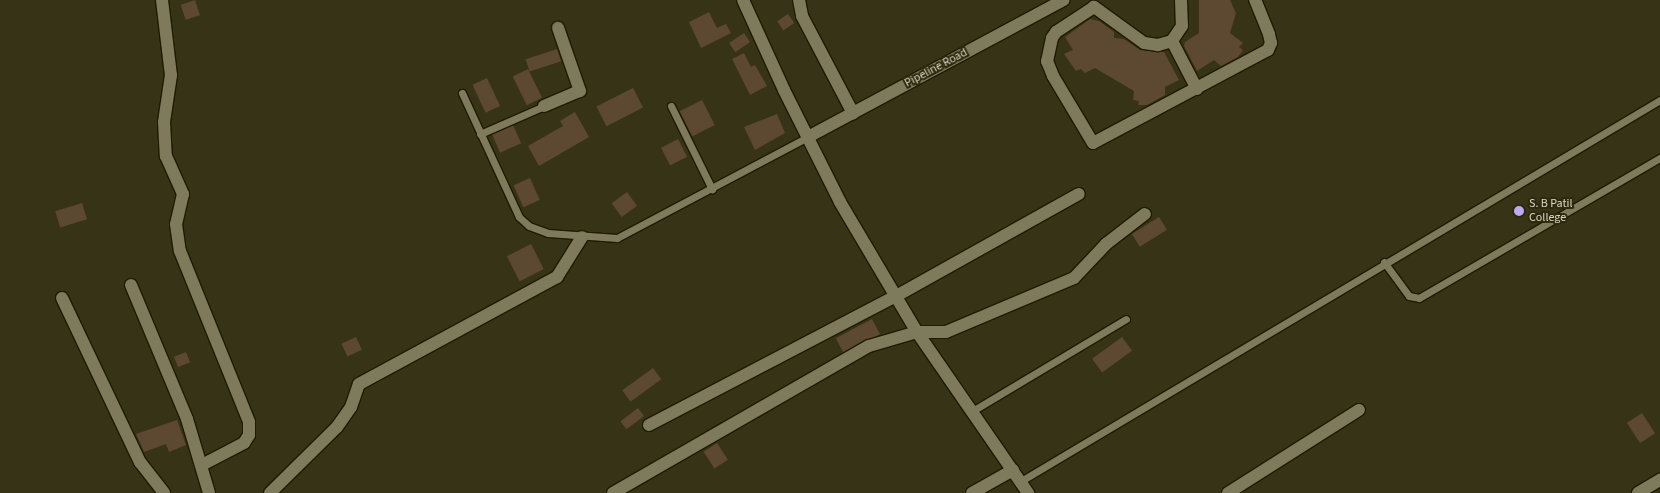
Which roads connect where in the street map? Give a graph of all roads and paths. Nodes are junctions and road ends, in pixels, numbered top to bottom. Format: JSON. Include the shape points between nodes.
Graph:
{"nodes":[{"id":1,"x":162,"y":0,"type":"edge"},
{"id":2,"x":743,"y":0,"type":"edge"},
{"id":3,"x":799,"y":0,"type":"edge"},
{"id":4,"x":1064,"y":0,"type":"edge"},
{"id":5,"x":1181,"y":0,"type":"edge"},
{"id":6,"x":1255,"y":0,"type":"edge"},
{"id":7,"x":558,"y":28,"type":"dead end"},
{"id":8,"x":1172,"y":41,"type":"junction"},
{"id":9,"x":1196,"y":89,"type":"junction"},
{"id":10,"x":462,"y":92,"type":"dead end"},
{"id":11,"x":1660,"y":100,"type":"edge"},
{"id":12,"x":544,"y":106,"type":"joint"},
{"id":13,"x":671,"y":106,"type":"dead end"},
{"id":14,"x":853,"y":113,"type":"junction"},
{"id":15,"x":480,"y":134,"type":"junction"},
{"id":16,"x":808,"y":137,"type":"junction"},
{"id":17,"x":1660,"y":158,"type":"edge"},
{"id":18,"x":712,"y":189,"type":"junction"},
{"id":19,"x":1079,"y":194,"type":"dead end"},
{"id":20,"x":1145,"y":214,"type":"dead end"},
{"id":21,"x":582,"y":237,"type":"junction"},
{"id":22,"x":1384,"y":262,"type":"junction"},
{"id":23,"x":131,"y":285,"type":"dead end"},
{"id":24,"x":898,"y":295,"type":"junction"},
{"id":25,"x":62,"y":298,"type":"dead end"},
{"id":26,"x":1126,"y":319,"type":"dead end"},
{"id":27,"x":917,"y":332,"type":"junction"},
{"id":28,"x":974,"y":410,"type":"junction"},
{"id":29,"x":1359,"y":410,"type":"dead end"},
{"id":30,"x":649,"y":425,"type":"dead end"},
{"id":31,"x":202,"y":465,"type":"junction"},
{"id":32,"x":1013,"y":470,"type":"junction"},
{"id":33,"x":1660,"y":480,"type":"edge"},
{"id":34,"x":1021,"y":481,"type":"junction"},
{"id":35,"x":164,"y":493,"type":"edge"},
{"id":36,"x":209,"y":493,"type":"edge"},
{"id":37,"x":270,"y":493,"type":"edge"},
{"id":38,"x":613,"y":493,"type":"edge"},
{"id":39,"x":972,"y":493,"type":"edge"},
{"id":40,"x":1028,"y":493,"type":"edge"},
{"id":41,"x":1228,"y":493,"type":"edge"},
{"id":42,"x":1638,"y":493,"type":"edge"}],
"edges":[{"from":1,"to":31,"type":"street","via":[[171,75],[164,122],[166,156],[183,194],[176,224],[180,251],[249,422],[249,434],[244,443]]},
{"from":2,"to":16,"type":"street"},
{"from":3,"to":14,"type":"street","via":[[802,16]]},
{"from":4,"to":14,"type":"street","name":"Pipeline Road"},
{"from":5,"to":8,"type":"street","via":[[1182,26]]},
{"from":6,"to":9,"type":"street","via":[[1270,34],[1272,43],[1268,50]]},
{"from":7,"to":12,"type":"street","via":[[580,91]]},
{"from":8,"to":9,"type":"street"},
{"from":8,"to":9,"type":"street","via":[[1158,45],[1144,42],[1094,7],[1056,32],[1047,61],[1052,76],[1093,143]]},
{"from":10,"to":15,"type":"lane"},
{"from":11,"to":22,"type":"lane"},
{"from":12,"to":15,"type":"lane"},
{"from":13,"to":18,"type":"lane"},
{"from":14,"to":16,"type":"street","name":"Pipeline Road"},
{"from":15,"to":21,"type":"lane","via":[[519,217],[529,226],[548,233]]},
{"from":16,"to":18,"type":"lane"},
{"from":16,"to":24,"type":"street","via":[[840,202]]},
{"from":17,"to":22,"type":"lane","via":[[1419,298],[1409,296]]},
{"from":18,"to":21,"type":"lane","via":[[617,238]]},
{"from":19,"to":24,"type":"street"},
{"from":20,"to":27,"type":"street","via":[[1106,244],[1074,278],[946,332]]},
{"from":21,"to":37,"type":"street","via":[[556,277],[359,384],[351,407],[337,427]]},
{"from":22,"to":34,"type":"lane"},
{"from":23,"to":31,"type":"street","via":[[187,419]]},
{"from":24,"to":27,"type":"street"},
{"from":24,"to":30,"type":"street"},
{"from":25,"to":35,"type":"street","via":[[140,462]]},
{"from":26,"to":28,"type":"lane"},
{"from":27,"to":28,"type":"street"},
{"from":27,"to":38,"type":"street","via":[[869,346]]},
{"from":28,"to":32,"type":"street"},
{"from":29,"to":41,"type":"street"},
{"from":31,"to":36,"type":"street"},
{"from":32,"to":34,"type":"street"},
{"from":32,"to":39,"type":"street"},
{"from":33,"to":42,"type":"street"},
{"from":34,"to":40,"type":"street"}]}
